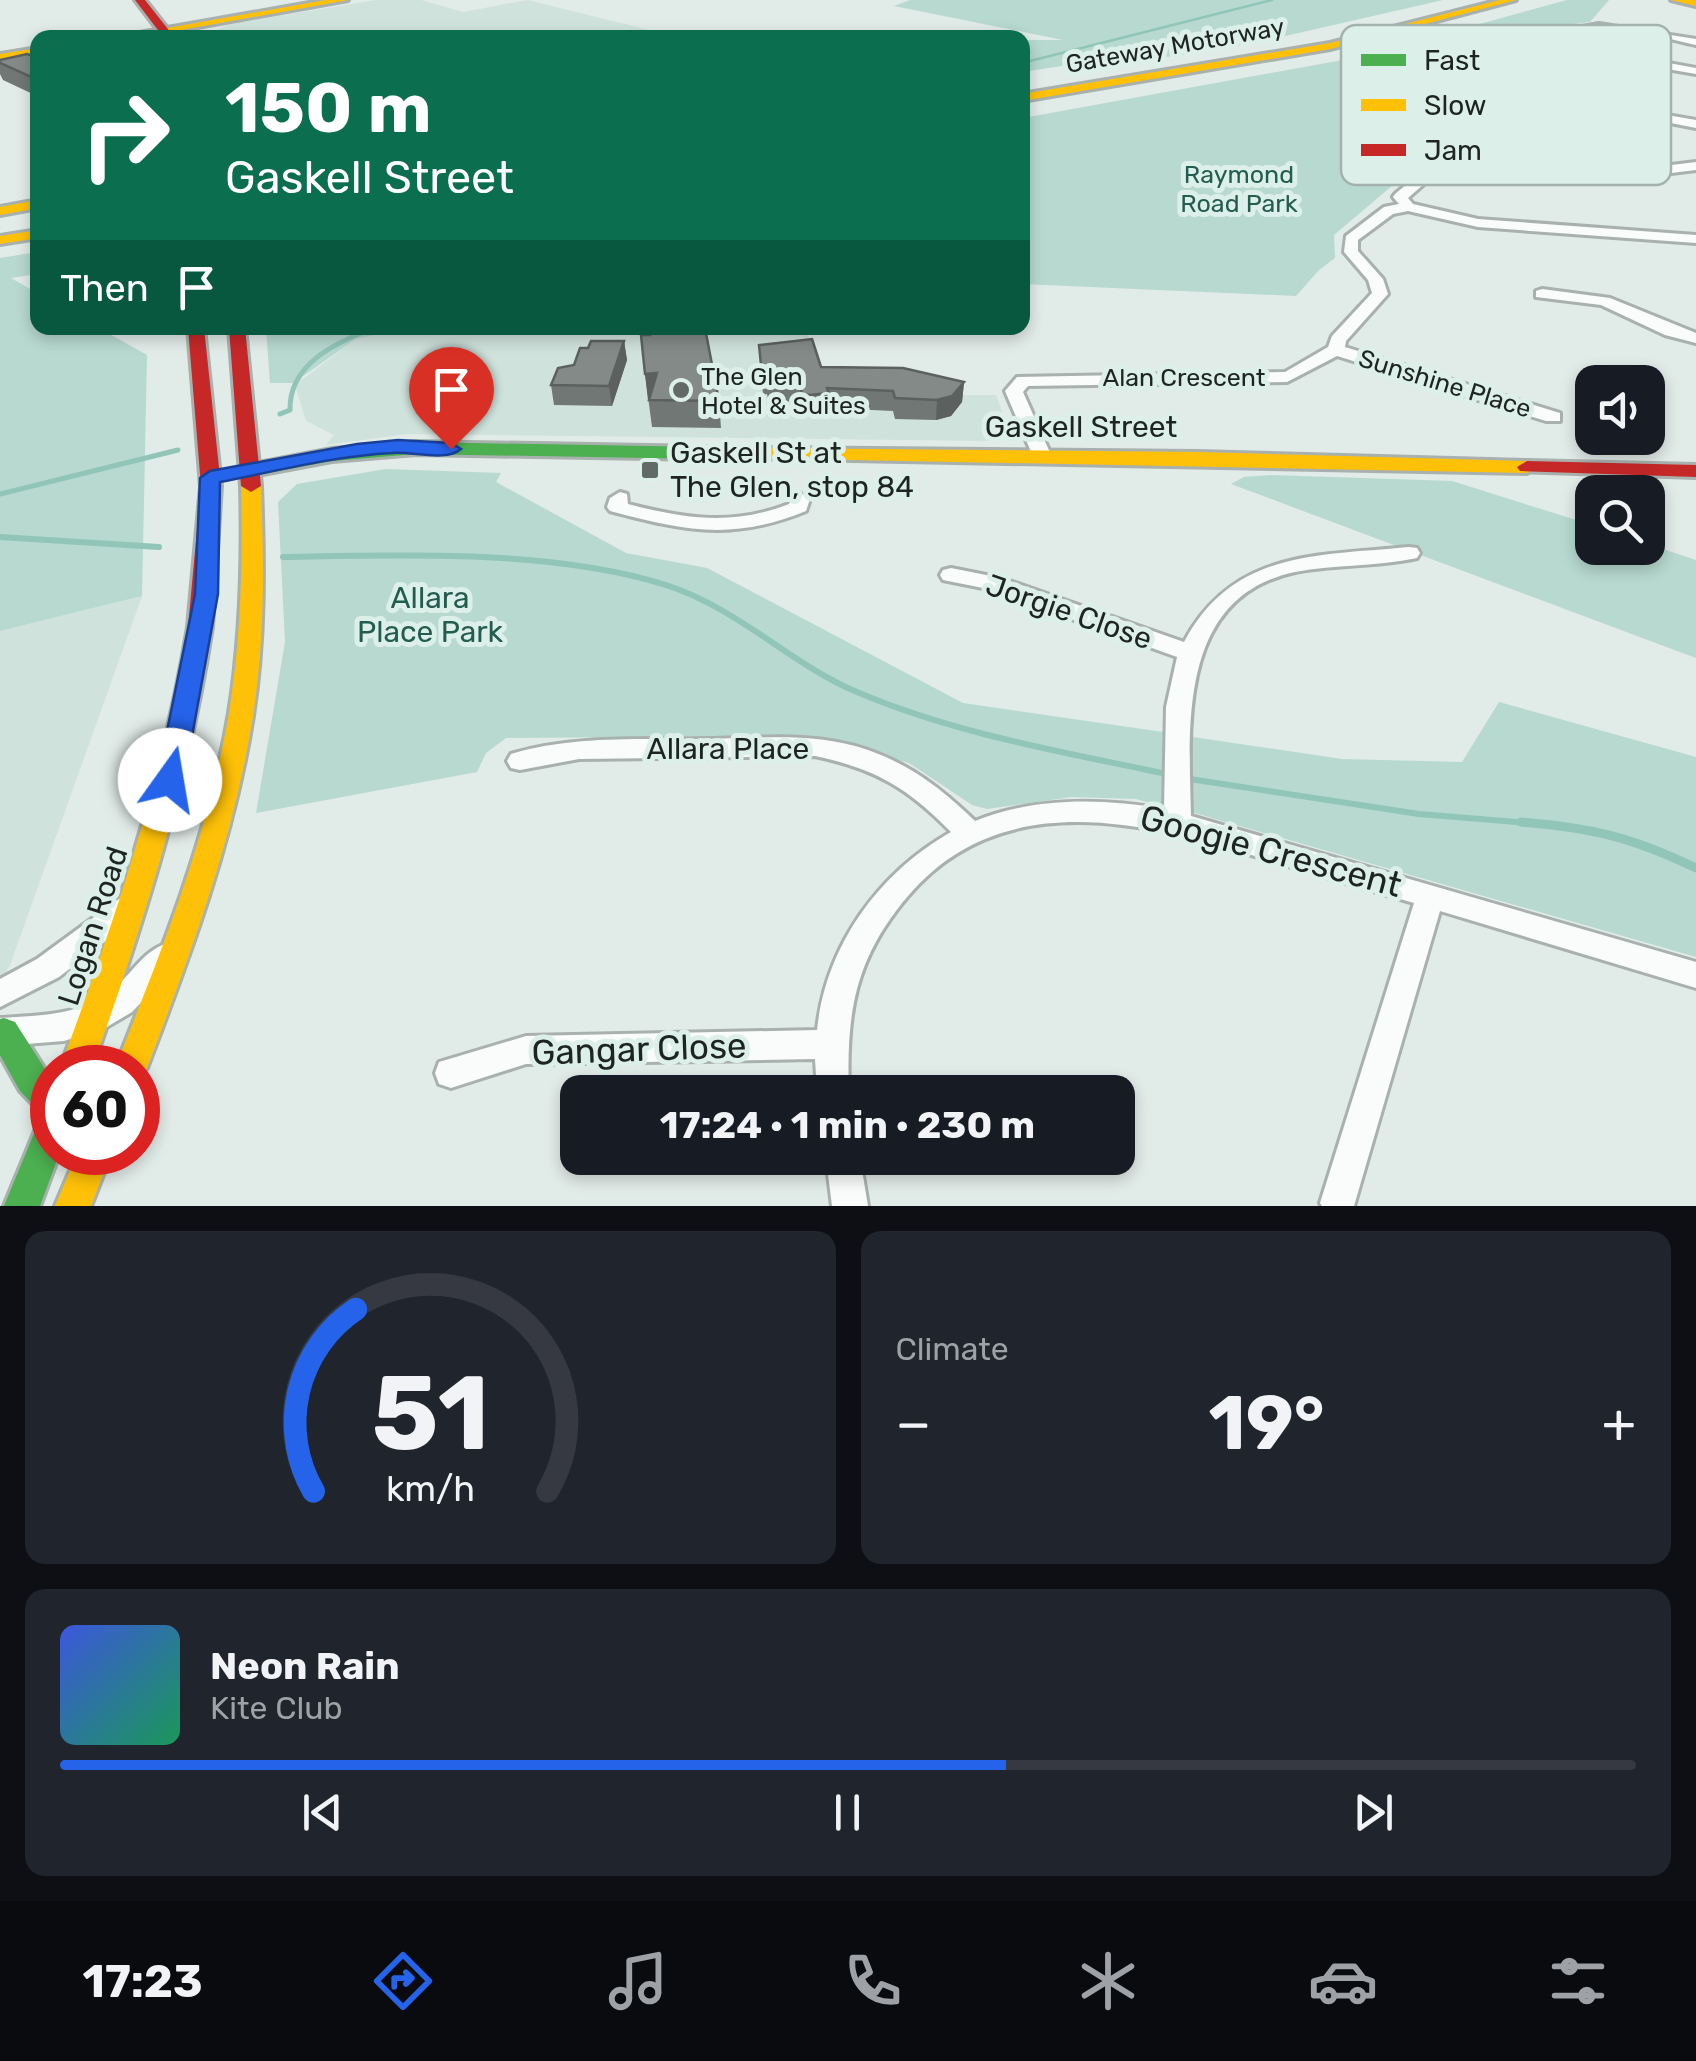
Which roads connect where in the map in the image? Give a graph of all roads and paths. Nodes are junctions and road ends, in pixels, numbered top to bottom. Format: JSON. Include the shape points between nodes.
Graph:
{"nodes":[{"id":1,"x":120,"y":0,"type":"edge"},
{"id":2,"x":140,"y":0,"type":"edge"},
{"id":3,"x":343,"y":0,"type":"edge"},
{"id":4,"x":1468,"y":0,"type":"edge"},
{"id":5,"x":1510,"y":0,"type":"edge"},
{"id":6,"x":1676,"y":0,"type":"edge"},
{"id":7,"x":1696,"y":3,"type":"edge"},
{"id":8,"x":1363,"y":25,"type":"edge"},
{"id":9,"x":1420,"y":25,"type":"edge"},
{"id":10,"x":152,"y":30,"type":"edge"},
{"id":11,"x":154,"y":30,"type":"edge"},
{"id":12,"x":178,"y":30,"type":"edge"},
{"id":13,"x":1341,"y":30,"type":"edge"},
{"id":14,"x":1671,"y":38,"type":"edge"},
{"id":15,"x":1696,"y":42,"type":"edge"},
{"id":16,"x":1341,"y":43,"type":"edge"},
{"id":17,"x":30,"y":52,"type":"edge"},
{"id":18,"x":0,"y":58,"type":"edge"},
{"id":19,"x":1671,"y":67,"type":"edge"},
{"id":20,"x":1696,"y":72,"type":"edge"},
{"id":21,"x":1030,"y":86,"type":"edge"},
{"id":22,"x":1030,"y":97,"type":"edge"},
{"id":23,"x":1671,"y":119,"type":"edge"},
{"id":24,"x":1696,"y":124,"type":"edge"},
{"id":25,"x":1696,"y":166,"type":"edge"},
{"id":26,"x":1671,"y":169,"type":"edge"},
{"id":27,"x":1413,"y":185,"type":"edge"},
{"id":28,"x":30,"y":205,"type":"edge"},
{"id":29,"x":1408,"y":207,"type":"junction"},
{"id":30,"x":0,"y":211,"type":"edge"},
{"id":31,"x":30,"y":226,"type":"edge"},
{"id":32,"x":0,"y":230,"type":"edge"},
{"id":33,"x":30,"y":235,"type":"edge"},
{"id":34,"x":1696,"y":239,"type":"edge"},
{"id":35,"x":0,"y":240,"type":"edge"},
{"id":36,"x":1554,"y":309,"type":"dead end"},
{"id":37,"x":197,"y":335,"type":"edge"},
{"id":38,"x":237,"y":335,"type":"edge"},
{"id":39,"x":1696,"y":338,"type":"edge"},
{"id":40,"x":1336,"y":350,"type":"junction"},
{"id":41,"x":1553,"y":416,"type":"dead end"},
{"id":42,"x":245,"y":446,"type":"junction"},
{"id":43,"x":474,"y":451,"type":"junction"},
{"id":44,"x":1042,"y":457,"type":"junction"},
{"id":45,"x":284,"y":463,"type":"junction"},
{"id":46,"x":1693,"y":470,"type":"edge"},
{"id":47,"x":247,"y":477,"type":"junction"},
{"id":48,"x":210,"y":484,"type":"junction"},
{"id":49,"x":620,"y":498,"type":"dead end"},
{"id":50,"x":800,"y":498,"type":"dead end"},
{"id":51,"x":1409,"y":553,"type":"dead end"},
{"id":52,"x":951,"y":575,"type":"dead end"},
{"id":53,"x":1187,"y":652,"type":"junction"},
{"id":54,"x":520,"y":761,"type":"dead end"},
{"id":55,"x":1178,"y":822,"type":"junction"},
{"id":56,"x":970,"y":834,"type":"junction"},
{"id":57,"x":1431,"y":894,"type":"junction"},
{"id":58,"x":134,"y":904,"type":"junction"},
{"id":59,"x":179,"y":945,"type":"junction"},
{"id":60,"x":1696,"y":975,"type":"edge"},
{"id":61,"x":0,"y":994,"type":"edge"},
{"id":62,"x":95,"y":1018,"type":"junction"},
{"id":63,"x":2,"y":1032,"type":"edge"},
{"id":64,"x":830,"y":1044,"type":"junction"},
{"id":65,"x":85,"y":1045,"type":"edge"},
{"id":66,"x":139,"y":1045,"type":"edge"},
{"id":67,"x":452,"y":1074,"type":"dead end"},
{"id":68,"x":30,"y":1075,"type":"edge"},
{"id":69,"x":832,"y":1075,"type":"edge"},
{"id":70,"x":34,"y":1175,"type":"edge"},
{"id":71,"x":86,"y":1175,"type":"edge"},
{"id":72,"x":845,"y":1175,"type":"edge"},
{"id":73,"x":1338,"y":1203,"type":"dead end"},
{"id":74,"x":22,"y":1206,"type":"edge"},
{"id":75,"x":73,"y":1206,"type":"edge"},
{"id":76,"x":850,"y":1206,"type":"edge"}],
"edges":[{"from":1,"to":10,"type":"main road"},
{"from":2,"to":11,"type":"main road"},
{"from":3,"to":12,"type":"main road"},
{"from":4,"to":8,"type":"main road","name":"Gateway Motorway"},
{"from":5,"to":9,"type":"main road","name":"Gateway Motorway"},
{"from":6,"to":7,"type":"main road"},
{"from":13,"to":21,"type":"main road","name":"Gateway Motorway"},
{"from":14,"to":15,"type":"street"},
{"from":16,"to":22,"type":"main road","name":"Gateway Motorway"},
{"from":17,"to":18,"type":"main road"},
{"from":19,"to":20,"type":"street"},
{"from":23,"to":24,"type":"street"},
{"from":25,"to":26,"type":"street"},
{"from":27,"to":29,"type":"street","via":[[1400,196]]},
{"from":28,"to":30,"type":"main road"},
{"from":29,"to":34,"type":"street","via":[[1478,223]]},
{"from":29,"to":40,"type":"street","name":"Alan Crescent","via":[[1389,210],[1351,239],[1350,252],[1380,294]]},
{"from":31,"to":32,"type":"main road"},
{"from":33,"to":35,"type":"main road"},
{"from":36,"to":39,"type":"street","via":[[1538,289],[1604,300]]},
{"from":37,"to":48,"type":"main road","name":"Logan Road","via":[[210,421]]},
{"from":38,"to":42,"type":"main road"},
{"from":40,"to":41,"type":"street","name":"Sunshine Place"},
{"from":40,"to":44,"type":"street","name":"Alan Crescent","via":[[1287,377],[1036,378],[1016,386]]},
{"from":42,"to":45,"type":"main road"},
{"from":42,"to":47,"type":"main road"},
{"from":43,"to":44,"type":"main road","name":"Gaskell Street"},
{"from":43,"to":45,"type":"main road","name":"Gaskell Street","via":[[398,446]]},
{"from":43,"to":47,"type":"main road","name":"Gaskell Street"},
{"from":44,"to":46,"type":"main road","name":"Gaskell Street"},
{"from":45,"to":47,"type":"main road","name":"Gaskell Street"},
{"from":47,"to":48,"type":"main road","name":"Gaskell Street"},
{"from":47,"to":59,"type":"main road","via":[[253,622],[243,716],[212,848]]},
{"from":48,"to":58,"type":"main road","name":"Logan Road","via":[[196,658],[177,754]]},
{"from":49,"to":50,"type":"street","via":[[617,507],[691,526],[744,527],[799,507]]},
{"from":51,"to":53,"type":"street","via":[[1263,574],[1216,610]]},
{"from":52,"to":53,"type":"street","name":"Jorgie Close","via":[[993,583]]},
{"from":53,"to":55,"type":"street"},
{"from":54,"to":56,"type":"street","name":"Allara Place","via":[[579,750],[816,746],[898,773]]},
{"from":55,"to":56,"type":"street","name":"Googie Crescent","via":[[1087,811],[1038,815]]},
{"from":55,"to":57,"type":"street","name":"Googie Crescent"},
{"from":56,"to":64,"type":"street","name":"Googie Crescent","via":[[901,883],[873,916],[852,952]]},
{"from":57,"to":60,"type":"street","name":"Googie Crescent"},
{"from":57,"to":73,"type":"street"},
{"from":58,"to":61,"type":"street","via":[[48,968]]},
{"from":58,"to":62,"type":"main road","name":"Logan Road"},
{"from":59,"to":62,"type":"street","via":[[125,999]]},
{"from":59,"to":66,"type":"main road"},
{"from":62,"to":63,"type":"street"},
{"from":62,"to":65,"type":"main road","name":"Logan Road"},
{"from":63,"to":68,"type":"main road"},
{"from":64,"to":67,"type":"street","name":"Gangar Close","via":[[526,1050]]},
{"from":64,"to":69,"type":"street","name":"Googie Crescent"},
{"from":70,"to":74,"type":"main road"},
{"from":71,"to":75,"type":"main road"},
{"from":72,"to":76,"type":"street"}]}
